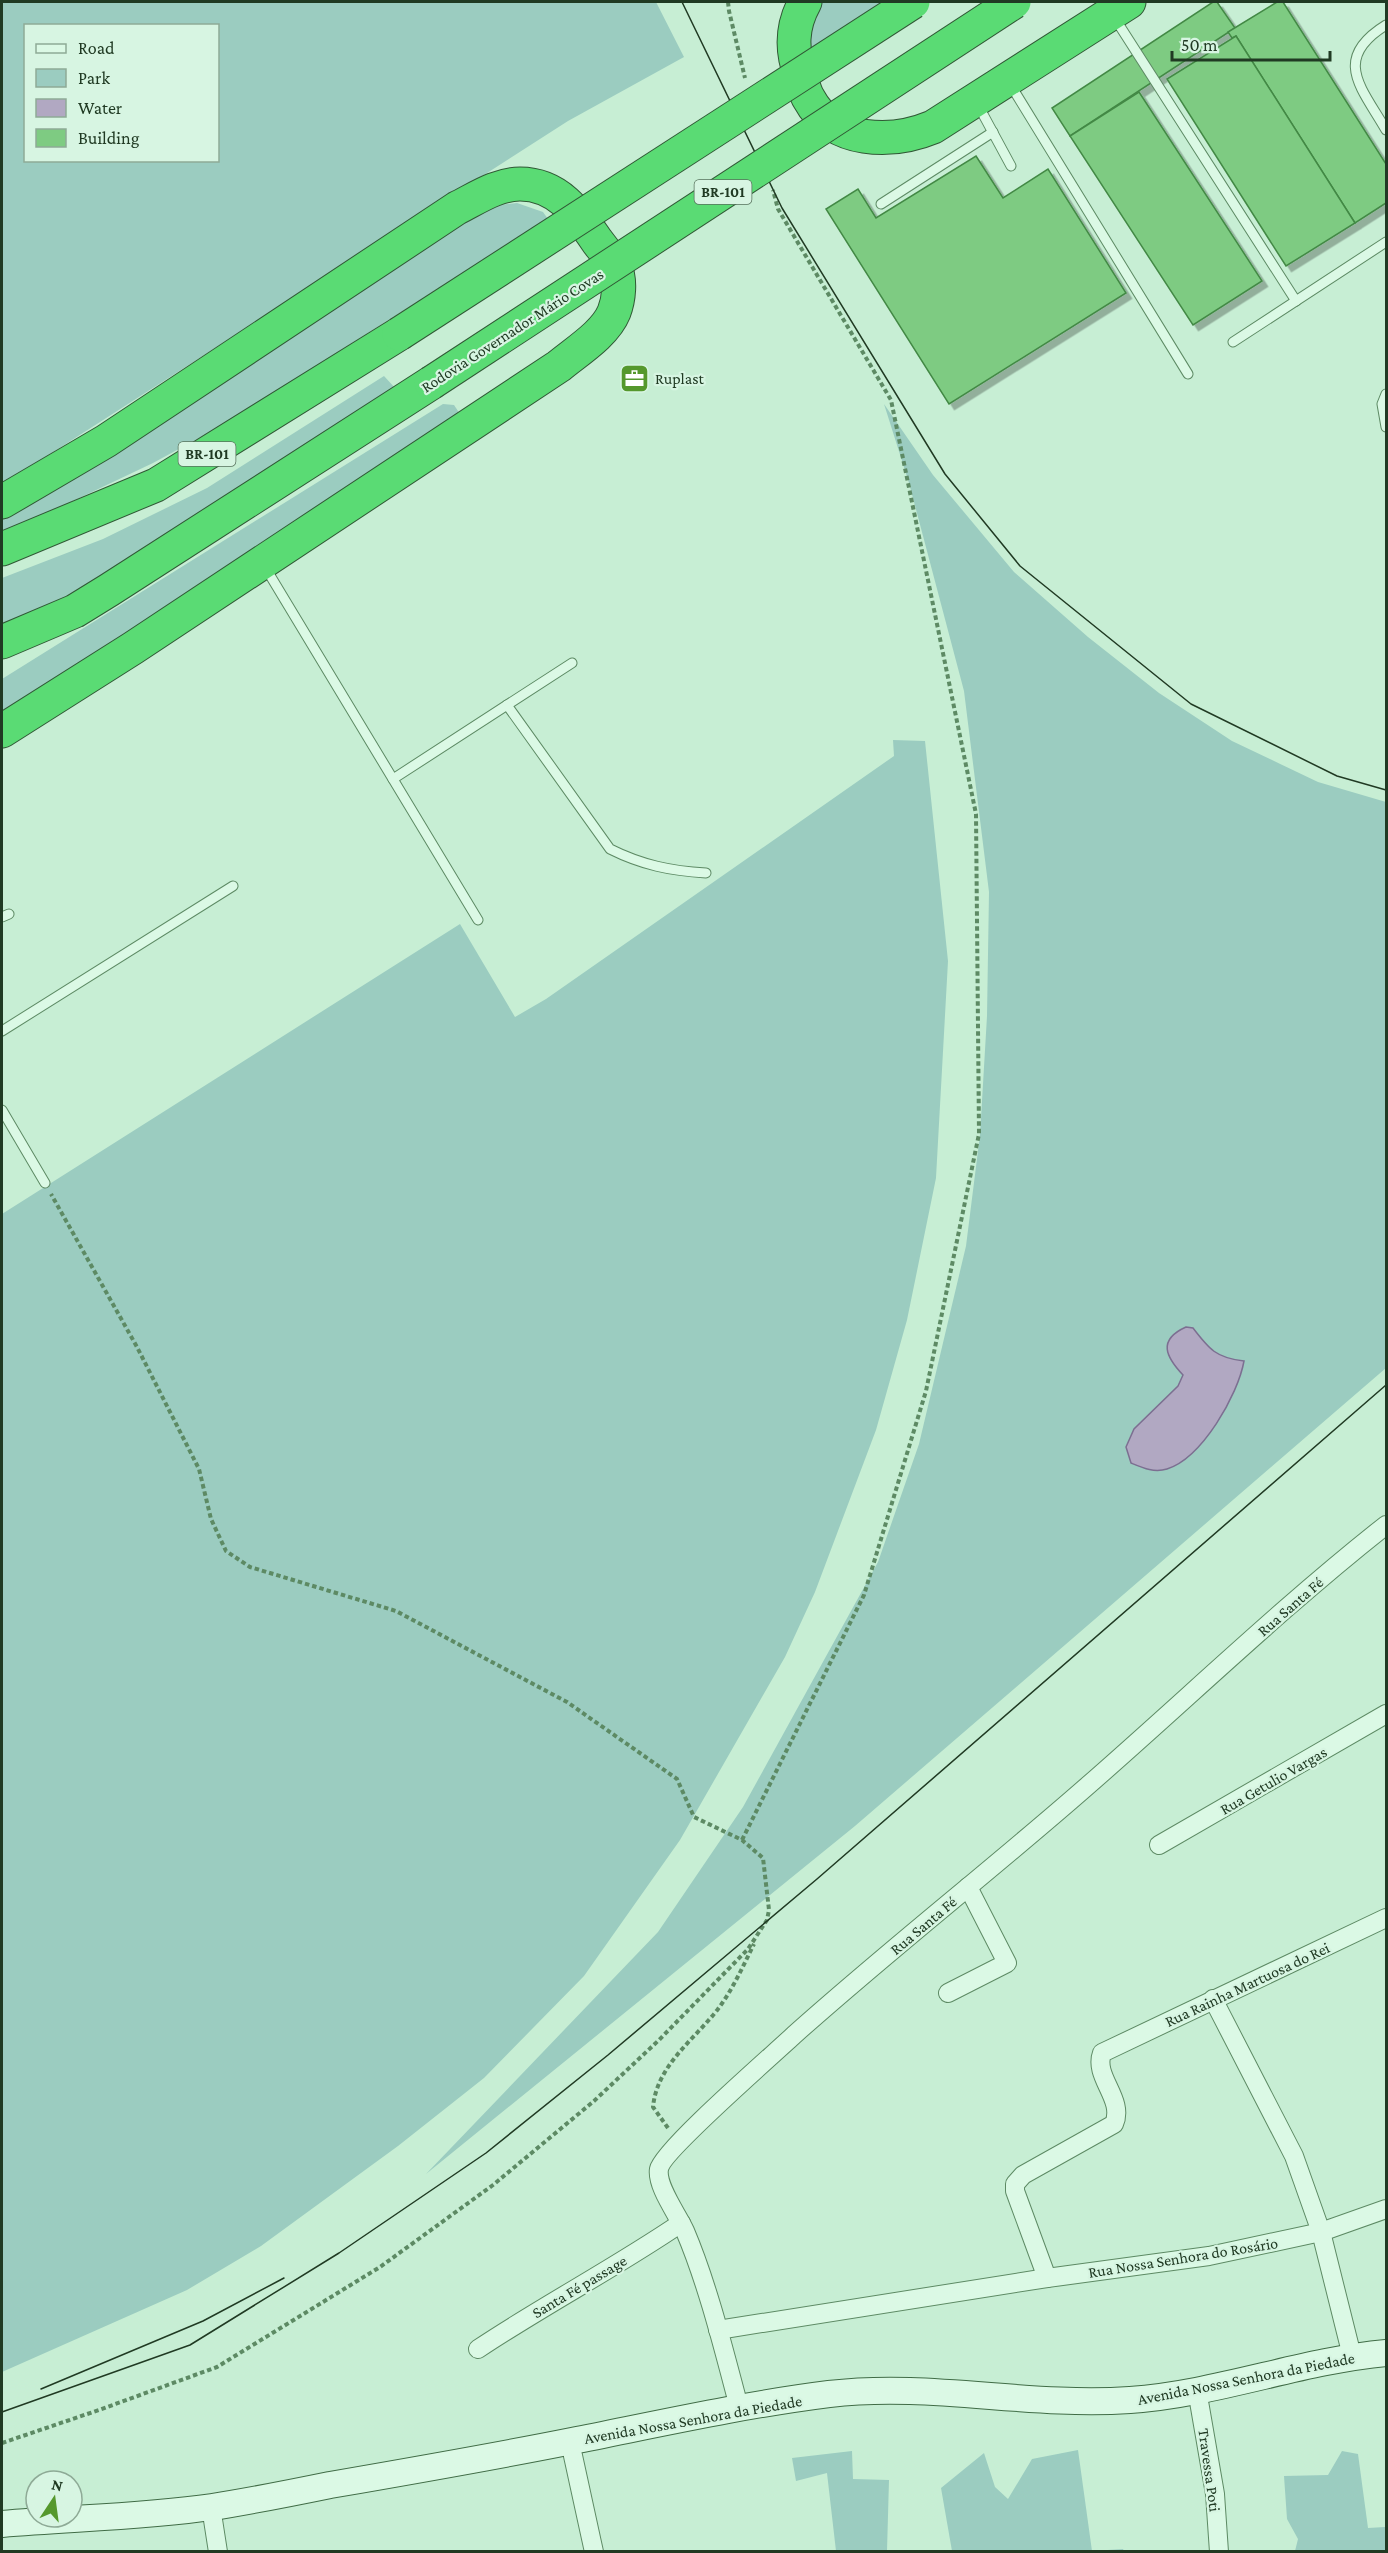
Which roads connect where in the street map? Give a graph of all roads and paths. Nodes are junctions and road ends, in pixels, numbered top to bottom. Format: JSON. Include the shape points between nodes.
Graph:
{"nodes":[{"id":1,"x":728,"y":2,"type":"edge"},
{"id":2,"x":805,"y":2,"type":"edge"},
{"id":3,"x":913,"y":2,"type":"edge"},
{"id":4,"x":1014,"y":2,"type":"edge"},
{"id":5,"x":1120,"y":7,"type":"edge"},
{"id":6,"x":1386,"y":25,"type":"edge"},
{"id":7,"x":1007,"y":80,"type":"junction"},
{"id":8,"x":748,"y":89,"type":"dead end"},
{"id":9,"x":976,"y":100,"type":"junction"},
{"id":10,"x":1386,"y":130,"type":"edge"},
{"id":11,"x":993,"y":132,"type":"junction"},
{"id":12,"x":1011,"y":166,"type":"dead end"},
{"id":13,"x":773,"y":189,"type":"dead end"},
{"id":14,"x":881,"y":204,"type":"dead end"},
{"id":15,"x":1386,"y":242,"type":"edge"},
{"id":16,"x":1296,"y":301,"type":"junction"},
{"id":17,"x":1233,"y":342,"type":"dead end"},
{"id":18,"x":1188,"y":374,"type":"dead end"},
{"id":19,"x":1386,"y":394,"type":"edge"},
{"id":20,"x":1386,"y":427,"type":"edge"},
{"id":21,"x":2,"y":502,"type":"edge"},
{"id":22,"x":2,"y":549,"type":"edge"},
{"id":23,"x":262,"y":562,"type":"junction"},
{"id":24,"x":2,"y":642,"type":"edge"},
{"id":25,"x":572,"y":663,"type":"dead end"},
{"id":26,"x":507,"y":705,"type":"junction"},
{"id":27,"x":2,"y":731,"type":"edge"},
{"id":28,"x":393,"y":779,"type":"junction"},
{"id":29,"x":706,"y":873,"type":"dead end"},
{"id":30,"x":233,"y":886,"type":"dead end"},
{"id":31,"x":478,"y":920,"type":"dead end"},
{"id":32,"x":2,"y":1031,"type":"edge"},
{"id":33,"x":2,"y":1110,"type":"edge"},
{"id":34,"x":45,"y":1183,"type":"joint"},
{"id":35,"x":1386,"y":1525,"type":"edge"},
{"id":36,"x":1386,"y":1714,"type":"edge"},
{"id":37,"x":742,"y":1840,"type":"junction"},
{"id":38,"x":1159,"y":1845,"type":"dead end"},
{"id":39,"x":968,"y":1887,"type":"junction"},
{"id":40,"x":1386,"y":1918,"type":"edge"},
{"id":41,"x":761,"y":1930,"type":"junction"},
{"id":42,"x":948,"y":1993,"type":"dead end"},
{"id":43,"x":1213,"y":1999,"type":"junction"},
{"id":44,"x":678,"y":2143,"type":"junction"},
{"id":45,"x":1386,"y":2209,"type":"edge"},
{"id":46,"x":681,"y":2223,"type":"junction"},
{"id":47,"x":1321,"y":2232,"type":"junction"},
{"id":48,"x":1047,"y":2278,"type":"junction"},
{"id":49,"x":718,"y":2330,"type":"junction"},
{"id":50,"x":478,"y":2349,"type":"dead end"},
{"id":51,"x":1386,"y":2353,"type":"edge"},
{"id":52,"x":1352,"y":2356,"type":"junction"},
{"id":53,"x":1197,"y":2390,"type":"junction"},
{"id":54,"x":739,"y":2407,"type":"junction"},
{"id":55,"x":570,"y":2442,"type":"junction"},
{"id":56,"x":2,"y":2443,"type":"edge"},
{"id":57,"x":211,"y":2507,"type":"junction"},
{"id":58,"x":2,"y":2524,"type":"edge"},
{"id":59,"x":218,"y":2552,"type":"edge"},
{"id":60,"x":594,"y":2552,"type":"edge"},
{"id":61,"x":1219,"y":2552,"type":"edge"}],
"edges":[{"from":1,"to":8,"type":"path"},
{"from":2,"to":9,"type":"highway","via":[[795,27],[794,58],[809,100],[841,130],[874,138],[912,136]]},
{"from":3,"to":22,"type":"highway","number":"BR-101","bridge":true,"via":[[399,334],[156,484]]},
{"from":4,"to":24,"type":"highway","name":"Rodovia Governador Mário Covas","number":"BR-101","bridge":true,"via":[[110,590],[75,611]]},
{"from":5,"to":7,"type":"highway"},
{"from":5,"to":16,"type":"lane"},
{"from":6,"to":10,"type":"lane","via":[[1361,46],[1355,77]]},
{"from":7,"to":9,"type":"highway"},
{"from":7,"to":18,"type":"lane"},
{"from":9,"to":11,"type":"lane"},
{"from":11,"to":12,"type":"lane"},
{"from":11,"to":14,"type":"lane"},
{"from":13,"to":37,"type":"path","via":[[778,209],[891,400],[976,814],[979,1134],[926,1392],[864,1595]]},
{"from":15,"to":16,"type":"lane"},
{"from":16,"to":17,"type":"lane"},
{"from":19,"to":20,"type":"lane","via":[[1382,404]]},
{"from":21,"to":23,"type":"highway","via":[[106,441],[457,208],[501,186],[521,184],[554,192],[567,201],[615,267],[618,299],[614,314],[603,329],[559,366]]},
{"from":23,"to":27,"type":"highway"},
{"from":23,"to":28,"type":"lane"},
{"from":25,"to":26,"type":"lane"},
{"from":26,"to":28,"type":"lane"},
{"from":26,"to":29,"type":"lane","via":[[610,849],[634,861],[670,871]]},
{"from":28,"to":31,"type":"lane"},
{"from":30,"to":32,"type":"lane"},
{"from":33,"to":34,"type":"lane"},
{"from":34,"to":37,"type":"path","via":[[137,1347],[199,1470],[211,1519],[226,1551],[250,1567],[396,1611],[567,1702],[677,1779],[694,1817]]},
{"from":35,"to":39,"type":"street","name":"Rua Santa Fé"},
{"from":36,"to":38,"type":"street","name":"Rua Getulio Vargas"},
{"from":37,"to":41,"type":"path","via":[[763,1857],[769,1910]]},
{"from":39,"to":42,"type":"street","via":[[1007,1963]]},
{"from":39,"to":44,"type":"street","name":"Rua Santa Fé","via":[[837,1997]]},
{"from":40,"to":43,"type":"street","name":"Rua Rainha Martuosa do Rei"},
{"from":41,"to":44,"type":"path","via":[[719,2008],[665,2070],[654,2093],[652,2107]]},
{"from":41,"to":56,"type":"path","via":[[748,1949],[594,2101],[494,2185],[380,2267],[217,2367]]},
{"from":43,"to":47,"type":"street","via":[[1282,2129]]},
{"from":43,"to":48,"type":"street","name":"Rua Rainha Martuosa do Rei","via":[[1102,2053],[1100,2063],[1115,2100],[1114,2124],[1023,2175],[1015,2184]]},
{"from":44,"to":46,"type":"street","name":"Rua Santa Fé","via":[[659,2169],[665,2192]]},
{"from":45,"to":47,"type":"street","name":"Rua Nossa Senhora do Rosário"},
{"from":46,"to":49,"type":"street","name":"Rua Santa Fé"},
{"from":46,"to":50,"type":"street","name":"Santa Fé passage"},
{"from":47,"to":48,"type":"street","name":"Rua Nossa Senhora do Rosário","via":[[1209,2256]]},
{"from":47,"to":52,"type":"street"},
{"from":48,"to":49,"type":"street","name":"Rua Nossa Senhora do Rosário"},
{"from":49,"to":54,"type":"street","name":"Rua Santa Fé"},
{"from":51,"to":52,"type":"street","name":"Avenida Nossa Senhora da Piedade"},
{"from":52,"to":53,"type":"street","name":"Avenida Nossa Senhora da Piedade"},
{"from":53,"to":54,"type":"street","name":"Avenida Nossa Senhora da Piedade","via":[[1090,2402],[874,2390]]},
{"from":53,"to":61,"type":"street","name":"Travessa Poti","via":[[1215,2494]]},
{"from":54,"to":55,"type":"street","name":"Avenida Nossa Senhora da Piedade"},
{"from":55,"to":57,"type":"street","name":"Avenida Nossa Senhora da Piedade"},
{"from":55,"to":60,"type":"street"},
{"from":57,"to":58,"type":"street","name":"Avenida Nossa Senhora da Piedade"},
{"from":57,"to":59,"type":"street"}]}
